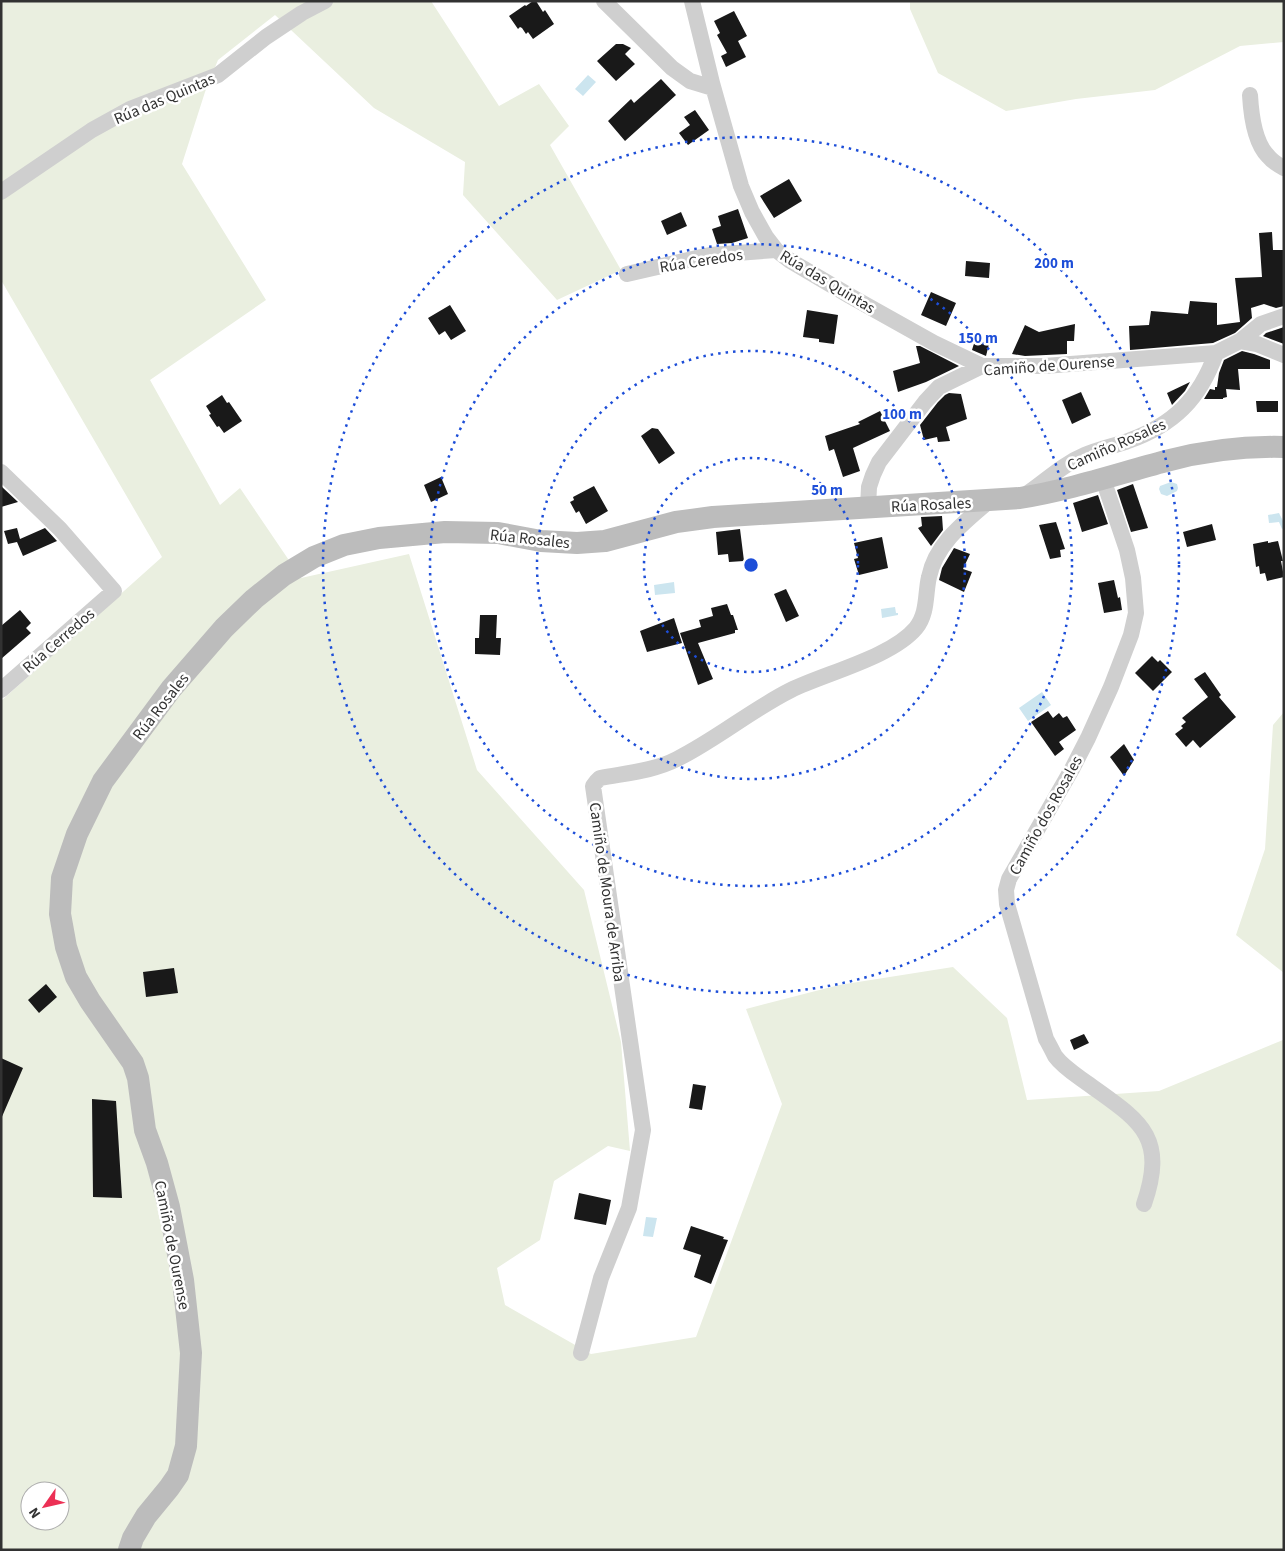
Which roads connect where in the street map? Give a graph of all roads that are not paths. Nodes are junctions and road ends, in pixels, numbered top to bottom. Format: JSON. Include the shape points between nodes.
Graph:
{"nodes":[{"id":1,"x":325,"y":1,"type":"edge"},
{"id":2,"x":604,"y":1,"type":"edge"},
{"id":3,"x":692,"y":1,"type":"edge"},
{"id":4,"x":713,"y":88,"type":"junction"},
{"id":5,"x":1250,"y":95,"type":"dead end"},
{"id":6,"x":1284,"y":168,"type":"edge"},
{"id":7,"x":1,"y":192,"type":"edge"},
{"id":8,"x":776,"y":250,"type":"junction"},
{"id":9,"x":627,"y":274,"type":"dead end"},
{"id":10,"x":1284,"y":316,"type":"edge"},
{"id":11,"x":1240,"y":341,"type":"junction"},
{"id":12,"x":1216,"y":353,"type":"junction"},
{"id":13,"x":1284,"y":355,"type":"edge"},
{"id":14,"x":982,"y":366,"type":"junction"},
{"id":15,"x":1284,"y":447,"type":"edge"},
{"id":16,"x":1,"y":472,"type":"edge"},
{"id":17,"x":1103,"y":479,"type":"junction"},
{"id":18,"x":1020,"y":498,"type":"junction"},
{"id":19,"x":989,"y":501,"type":"junction"},
{"id":20,"x":868,"y":507,"type":"junction"},
{"id":21,"x":1,"y":690,"type":"edge"},
{"id":22,"x":90,"y":1001,"type":"joint"},
{"id":23,"x":1144,"y":1204,"type":"dead end"},
{"id":24,"x":581,"y":1352,"type":"dead end"},
{"id":25,"x":129,"y":1550,"type":"edge"}],
"edges":[{"from":1,"to":7,"type":"street","name":"Rúa das Quintas","via":[[266,36],[218,75],[130,109],[92,130]]},
{"from":2,"to":4,"type":"street","via":[[672,68],[690,81]]},
{"from":3,"to":4,"type":"street","name":"Rúa das Quintas"},
{"from":4,"to":8,"type":"street","name":"Rúa das Quintas","via":[[741,186],[752,212]]},
{"from":5,"to":6,"type":"street","via":[[1257,138],[1267,156]]},
{"from":8,"to":9,"type":"street","name":"Rúa Ceredos","via":[[710,255]]},
{"from":8,"to":14,"type":"street","name":"Rúa das Quintas","via":[[875,310]]},
{"from":10,"to":11,"type":"street","via":[[1261,324]]},
{"from":11,"to":12,"type":"street"},
{"from":11,"to":13,"type":"street"},
{"from":12,"to":14,"type":"street","name":"Camiño de Ourense","via":[[1044,366]]},
{"from":12,"to":18,"type":"street","name":"Camiño Rosales","via":[[1202,385],[1171,420],[1141,436],[1083,456]]},
{"from":14,"to":20,"type":"street","name":"Camiño de Ourense","via":[[939,387],[925,402],[879,462],[871,481]]},
{"from":15,"to":17,"type":"street","name":"Rúa Rosales","via":[[1219,450]]},
{"from":16,"to":21,"type":"street","name":"Rúa Cerredos","via":[[60,529],[114,591]]},
{"from":17,"to":18,"type":"street","name":"Rúa Rosales"},
{"from":17,"to":23,"type":"street","name":"Camiño dos Rosales","via":[[1133,578],[1136,613],[1131,636],[1088,738],[1009,879],[1006,890],[1007,904],[1046,1038],[1056,1056],[1071,1072],[1141,1125],[1150,1145],[1153,1166]]},
{"from":18,"to":19,"type":"street","name":"Rúa Rosales"},
{"from":19,"to":20,"type":"street","name":"Rúa Rosales"},
{"from":19,"to":24,"type":"street","name":"Camiño de Moura de Arriba","via":[[945,542],[929,576],[920,622],[907,636],[884,651],[792,689],[758,707],[677,759],[652,768],[600,778],[593,786],[643,1130],[629,1208],[601,1278]]},
{"from":20,"to":22,"type":"street","name":"Rúa Rosales","via":[[713,517],[676,522],[605,541],[577,543],[541,541],[498,533],[445,532],[379,538],[344,545],[314,557],[284,575],[224,628],[171,689],[104,781],[77,834],[62,878],[60,914],[76,977]]},
{"from":22,"to":25,"type":"street","name":"Camiño de Ourense","via":[[133,1063],[138,1078],[145,1130],[169,1207],[184,1280],[191,1353],[186,1446],[178,1475],[146,1516]]}]}
